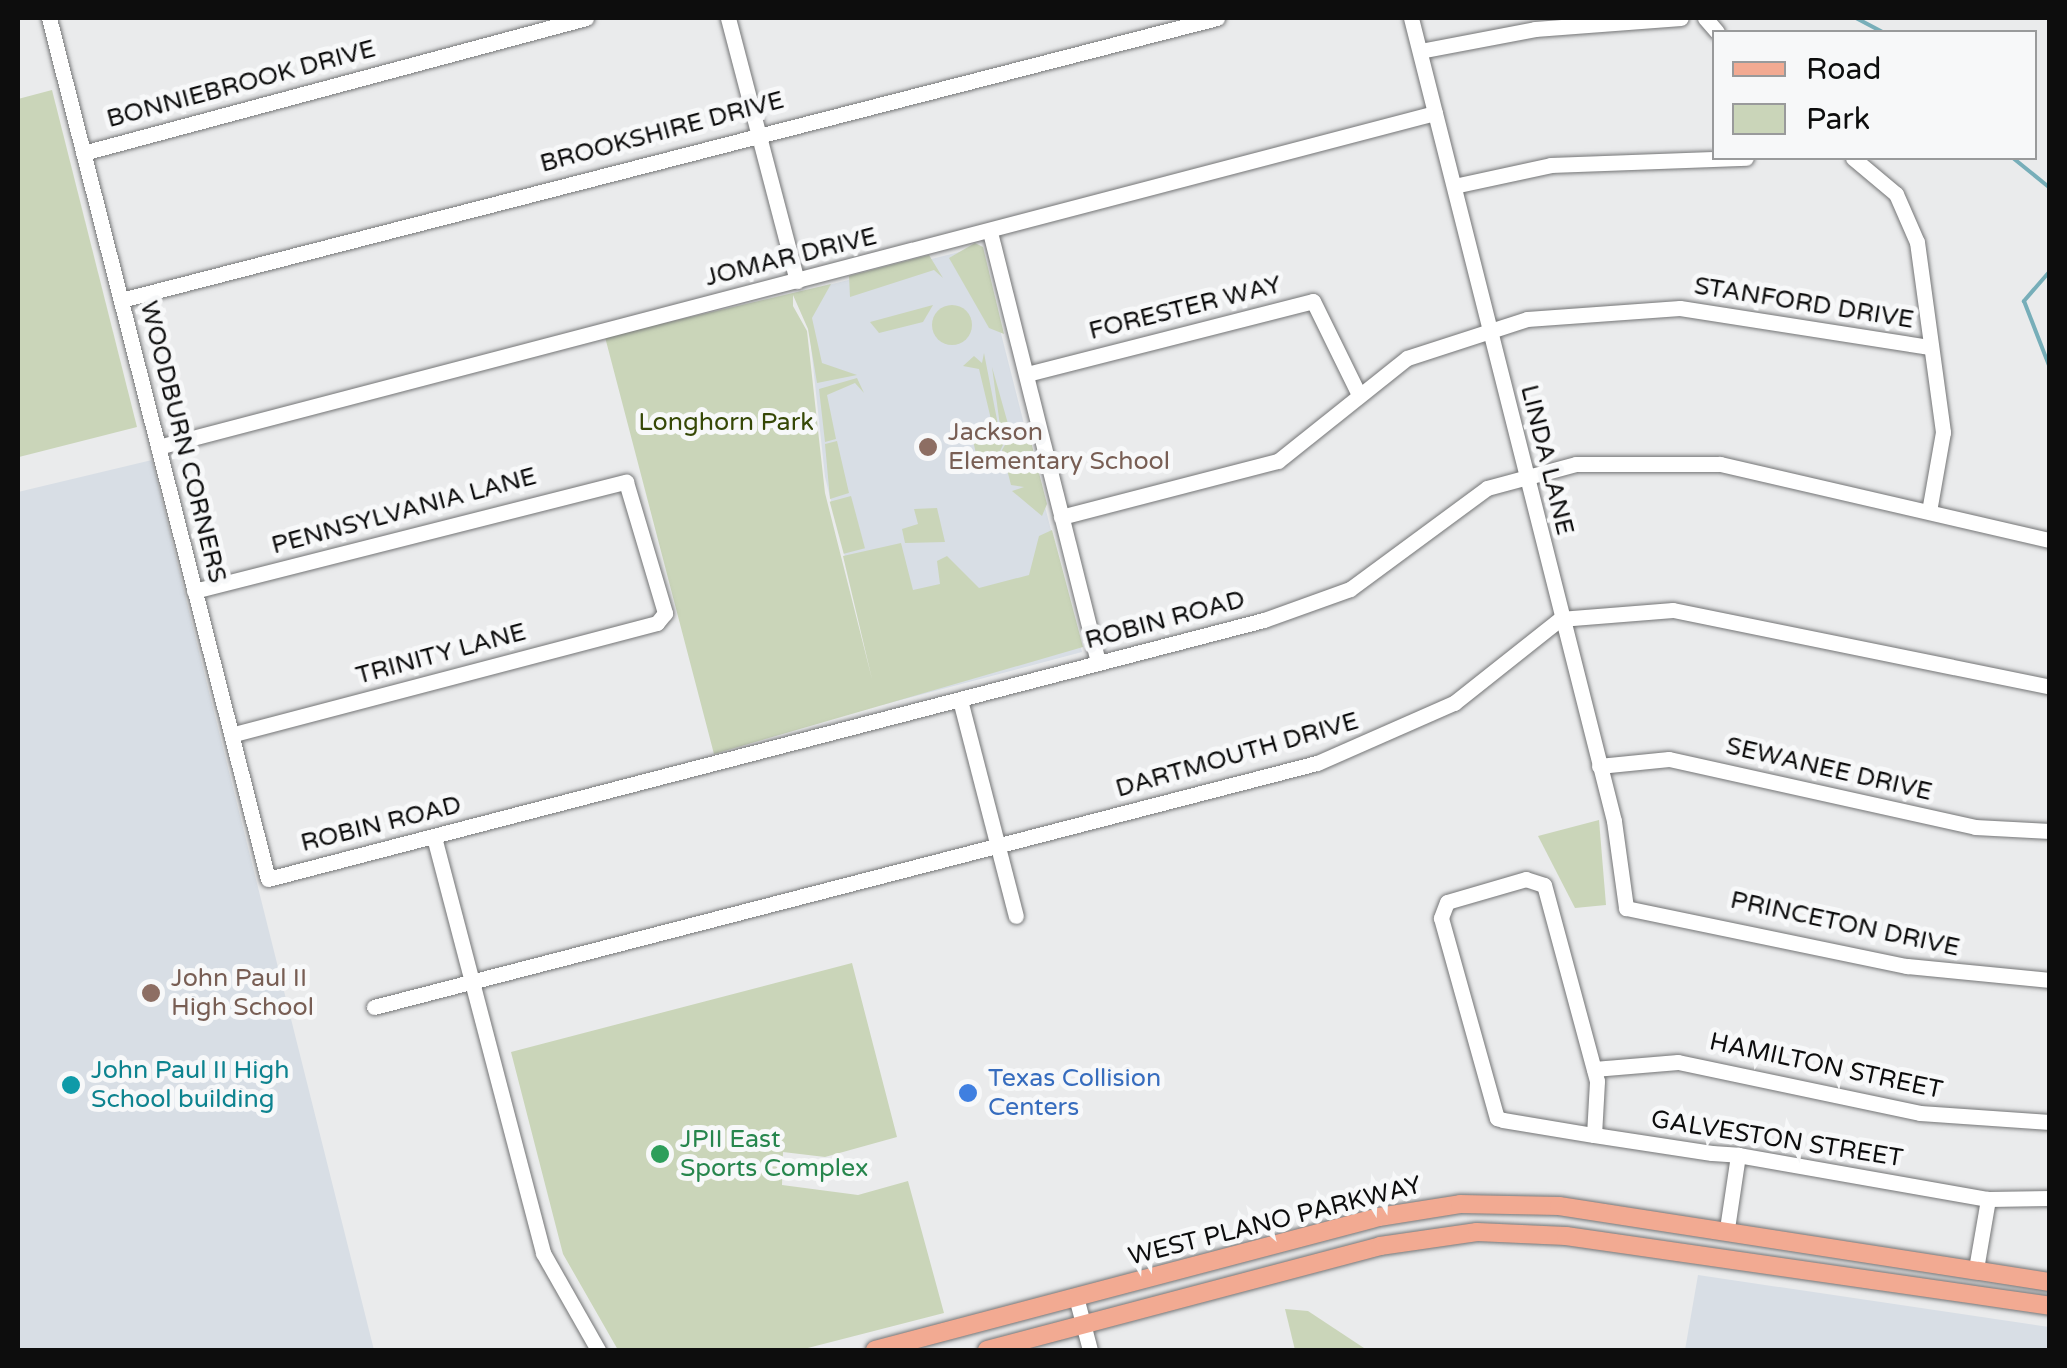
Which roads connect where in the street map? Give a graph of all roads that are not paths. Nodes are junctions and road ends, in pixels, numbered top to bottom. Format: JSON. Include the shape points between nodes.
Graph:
{"nodes":[{"id":1,"x":49,"y":18,"type":"edge"},
{"id":2,"x":586,"y":18,"type":"edge"},
{"id":3,"x":728,"y":18,"type":"edge"},
{"id":4,"x":1217,"y":18,"type":"edge"},
{"id":5,"x":1411,"y":18,"type":"edge"},
{"id":6,"x":1681,"y":18,"type":"edge"},
{"id":7,"x":1420,"y":50,"type":"junction"},
{"id":8,"x":1435,"y":113,"type":"junction"},
{"id":9,"x":758,"y":132,"type":"junction"},
{"id":10,"x":83,"y":152,"type":"junction"},
{"id":11,"x":1712,"y":159,"type":"edge"},
{"id":12,"x":1855,"y":160,"type":"edge"},
{"id":13,"x":1454,"y":186,"type":"junction"},
{"id":14,"x":990,"y":232,"type":"junction"},
{"id":15,"x":797,"y":281,"type":"junction"},
{"id":16,"x":121,"y":300,"type":"junction"},
{"id":17,"x":1488,"y":329,"type":"junction"},
{"id":18,"x":1930,"y":347,"type":"junction"},
{"id":19,"x":1027,"y":374,"type":"junction"},
{"id":20,"x":1357,"y":391,"type":"junction"},
{"id":21,"x":158,"y":446,"type":"junction"},
{"id":22,"x":1525,"y":476,"type":"junction"},
{"id":23,"x":1929,"y":511,"type":"junction"},
{"id":24,"x":1062,"y":517,"type":"junction"},
{"id":25,"x":2050,"y":540,"type":"edge"},
{"id":26,"x":194,"y":591,"type":"junction"},
{"id":27,"x":1560,"y":619,"type":"junction"},
{"id":28,"x":664,"y":620,"type":"joint"},
{"id":29,"x":1098,"y":663,"type":"junction"},
{"id":30,"x":2050,"y":686,"type":"edge"},
{"id":31,"x":960,"y":700,"type":"junction"},
{"id":32,"x":231,"y":735,"type":"junction"},
{"id":33,"x":1598,"y":766,"type":"junction"},
{"id":34,"x":2050,"y":831,"type":"edge"},
{"id":35,"x":434,"y":837,"type":"junction"},
{"id":36,"x":997,"y":846,"type":"junction"},
{"id":37,"x":268,"y":879,"type":"joint"},
{"id":38,"x":1630,"y":914,"type":"joint"},
{"id":39,"x":1016,"y":916,"type":"dead end"},
{"id":40,"x":2050,"y":980,"type":"edge"},
{"id":41,"x":470,"y":984,"type":"junction"},
{"id":42,"x":374,"y":1008,"type":"dead end"},
{"id":43,"x":1594,"y":1070,"type":"junction"},
{"id":44,"x":2050,"y":1122,"type":"edge"},
{"id":45,"x":1594,"y":1135,"type":"junction"},
{"id":46,"x":1738,"y":1156,"type":"junction"},
{"id":47,"x":2050,"y":1198,"type":"edge"},
{"id":48,"x":1988,"y":1199,"type":"junction"},
{"id":49,"x":1728,"y":1222,"type":"dead end"},
{"id":50,"x":1977,"y":1263,"type":"dead end"},
{"id":51,"x":2050,"y":1282,"type":"edge"},
{"id":52,"x":1076,"y":1297,"type":"junction"},
{"id":53,"x":2050,"y":1306,"type":"edge"},
{"id":54,"x":1083,"y":1325,"type":"junction"},
{"id":55,"x":598,"y":1350,"type":"edge"},
{"id":56,"x":876,"y":1350,"type":"edge"},
{"id":57,"x":987,"y":1350,"type":"edge"},
{"id":58,"x":1090,"y":1350,"type":"edge"}],
"edges":[{"from":1,"to":10,"type":"street","name":"WOODBURN CORNERS"},
{"from":2,"to":10,"type":"street","name":"BONNIEBROOK DRIVE"},
{"from":3,"to":9,"type":"street"},
{"from":4,"to":9,"type":"street","name":"BROOKSHIRE DRIVE"},
{"from":5,"to":7,"type":"street","name":"LINDA LANE"},
{"from":6,"to":7,"type":"street","via":[[1535,29]]},
{"from":7,"to":8,"type":"street","name":"LINDA LANE"},
{"from":8,"to":13,"type":"street","name":"LINDA LANE"},
{"from":8,"to":14,"type":"street","name":"JOMAR DRIVE"},
{"from":9,"to":15,"type":"street"},
{"from":9,"to":16,"type":"street","name":"BROOKSHIRE DRIVE"},
{"from":10,"to":16,"type":"street","name":"WOODBURN CORNERS"},
{"from":11,"to":13,"type":"street","via":[[1552,164]]},
{"from":12,"to":18,"type":"street","via":[[1896,194],[1911,223]]},
{"from":13,"to":17,"type":"street","name":"LINDA LANE"},
{"from":14,"to":15,"type":"street","name":"JOMAR DRIVE"},
{"from":14,"to":19,"type":"street"},
{"from":15,"to":21,"type":"street","name":"JOMAR DRIVE"},
{"from":16,"to":21,"type":"street","name":"WOODBURN CORNERS"},
{"from":17,"to":18,"type":"street","name":"STANFORD DRIVE","via":[[1573,312],[1680,308]]},
{"from":17,"to":20,"type":"street","name":"STANFORD DRIVE","via":[[1428,346]]},
{"from":17,"to":22,"type":"street","name":"LINDA LANE"},
{"from":18,"to":23,"type":"street","via":[[1943,432]]},
{"from":19,"to":20,"type":"street","name":"FORESTER WAY","via":[[1314,301]]},
{"from":19,"to":24,"type":"street"},
{"from":20,"to":24,"type":"street","name":"STANFORD DRIVE","via":[[1278,462]]},
{"from":21,"to":26,"type":"street","name":"WOODBURN CORNERS"},
{"from":22,"to":23,"type":"street","name":"ROBIN ROAD","via":[[1676,458]]},
{"from":22,"to":27,"type":"street","name":"LINDA LANE"},
{"from":22,"to":29,"type":"street","name":"ROBIN ROAD","via":[[1465,500],[1350,589]]},
{"from":23,"to":25,"type":"street","name":"ROBIN ROAD"},
{"from":24,"to":29,"type":"street"},
{"from":26,"to":28,"type":"street","name":"PENNSYLVANIA LANE","via":[[626,482]]},
{"from":26,"to":32,"type":"street","name":"WOODBURN CORNERS"},
{"from":27,"to":30,"type":"street","via":[[1673,610]]},
{"from":27,"to":33,"type":"street","name":"LINDA LANE"},
{"from":27,"to":36,"type":"street","name":"DARTMOUTH DRIVE","via":[[1454,703],[1385,739]]},
{"from":28,"to":32,"type":"street","name":"TRINITY LANE"},
{"from":29,"to":31,"type":"street","name":"ROBIN ROAD"},
{"from":31,"to":35,"type":"street","name":"ROBIN ROAD"},
{"from":31,"to":36,"type":"street"},
{"from":32,"to":37,"type":"street","name":"WOODBURN CORNERS"},
{"from":33,"to":34,"type":"street","name":"SEWANEE DRIVE","via":[[1669,758],[1976,827]]},
{"from":33,"to":38,"type":"street","name":"LINDA LANE"},
{"from":35,"to":37,"type":"street","name":"ROBIN ROAD"},
{"from":35,"to":41,"type":"street"},
{"from":36,"to":39,"type":"street"},
{"from":36,"to":41,"type":"street","name":"DARTMOUTH DRIVE"},
{"from":38,"to":40,"type":"street","name":"PRINCETON DRIVE","via":[[1711,921],[1983,978]]},
{"from":41,"to":42,"type":"street","name":"DARTMOUTH DRIVE"},
{"from":41,"to":55,"type":"street","via":[[543,1253]]},
{"from":43,"to":44,"type":"street","name":"HAMILTON STREET","via":[[1678,1062],[1920,1113]]},
{"from":43,"to":45,"type":"street"},
{"from":43,"to":45,"type":"street","name":"GALVESTON STREET","via":[[1539,880],[1443,906],[1498,1118]]},
{"from":45,"to":46,"type":"street","name":"GALVESTON STREET"},
{"from":46,"to":48,"type":"street","name":"GALVESTON STREET"},
{"from":46,"to":49,"type":"street"},
{"from":47,"to":48,"type":"street","name":"GALVESTON STREET"},
{"from":48,"to":50,"type":"street"},
{"from":51,"to":52,"type":"main road","name":"WEST PLANO PARKWAY","via":[[1491,1203],[1378,1217]]},
{"from":52,"to":54,"type":"street"},
{"from":52,"to":56,"type":"main road","name":"WEST PLANO PARKWAY"},
{"from":53,"to":54,"type":"main road","name":"WEST PLANO PARKWAY","via":[[1566,1236],[1477,1232],[1380,1246]]},
{"from":54,"to":57,"type":"main road","name":"WEST PLANO PARKWAY"},
{"from":54,"to":58,"type":"street"}]}
